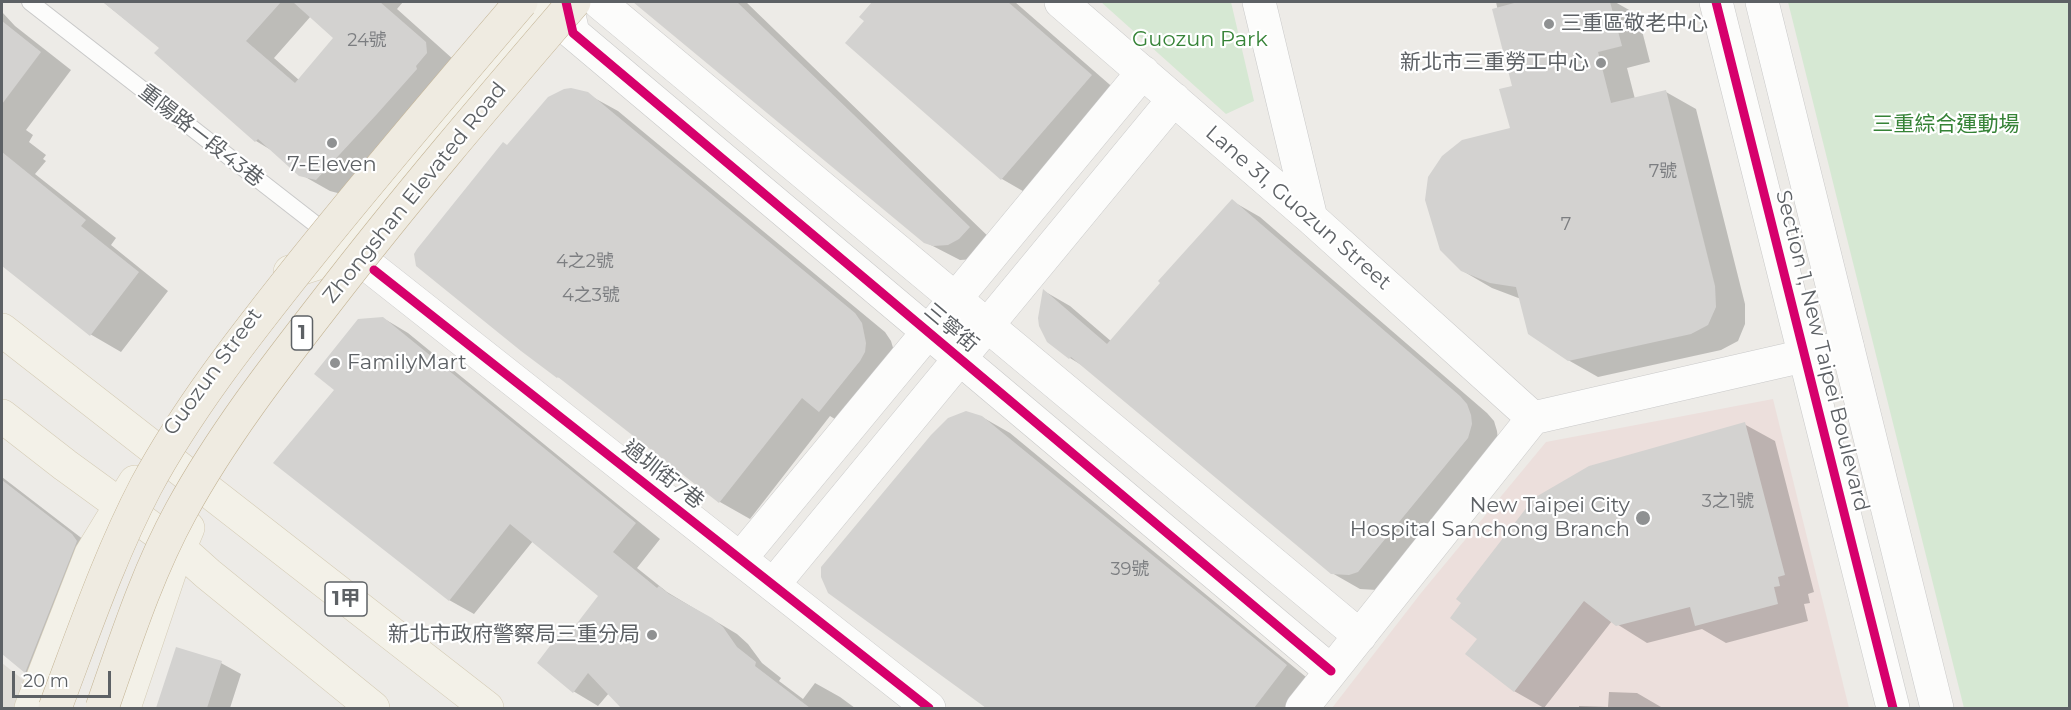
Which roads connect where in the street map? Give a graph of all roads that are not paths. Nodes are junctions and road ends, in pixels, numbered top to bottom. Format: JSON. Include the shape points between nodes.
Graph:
{"nodes":[{"id":1,"x":30,"y":2,"type":"edge"},
{"id":2,"x":521,"y":2,"type":"edge"},
{"id":3,"x":544,"y":2,"type":"edge"},
{"id":4,"x":566,"y":2,"type":"edge"},
{"id":5,"x":574,"y":2,"type":"edge"},
{"id":6,"x":599,"y":2,"type":"edge"},
{"id":7,"x":1061,"y":2,"type":"edge"},
{"id":8,"x":1259,"y":2,"type":"edge"},
{"id":9,"x":1716,"y":2,"type":"edge"},
{"id":10,"x":1762,"y":2,"type":"edge"},
{"id":11,"x":1143,"y":72,"type":"junction"},
{"id":12,"x":1174,"y":99,"type":"junction"},
{"id":13,"x":1311,"y":218,"type":"junction"},
{"id":14,"x":333,"y":253,"type":"junction"},
{"id":15,"x":374,"y":270,"type":"joint"},
{"id":16,"x":956,"y":299,"type":"junction"},
{"id":17,"x":987,"y":325,"type":"junction"},
{"id":18,"x":2,"y":330,"type":"edge"},
{"id":19,"x":928,"y":332,"type":"junction"},
{"id":20,"x":1847,"y":346,"type":"junction"},
{"id":21,"x":1805,"y":356,"type":"junction"},
{"id":22,"x":960,"y":358,"type":"junction"},
{"id":23,"x":2,"y":416,"type":"edge"},
{"id":24,"x":1533,"y":418,"type":"junction"},
{"id":25,"x":155,"y":450,"type":"junction"},
{"id":26,"x":206,"y":489,"type":"junction"},
{"id":27,"x":121,"y":505,"type":"junction"},
{"id":28,"x":179,"y":548,"type":"junction"},
{"id":29,"x":740,"y":559,"type":"junction"},
{"id":30,"x":773,"y":585,"type":"junction"},
{"id":31,"x":1360,"y":636,"type":"junction"},
{"id":32,"x":1331,"y":671,"type":"junction"},
{"id":33,"x":31,"y":708,"type":"edge"},
{"id":34,"x":55,"y":708,"type":"edge"},
{"id":35,"x":102,"y":708,"type":"edge"},
{"id":36,"x":124,"y":708,"type":"edge"},
{"id":37,"x":373,"y":708,"type":"edge"},
{"id":38,"x":487,"y":708,"type":"edge"},
{"id":39,"x":929,"y":708,"type":"edge"},
{"id":40,"x":1302,"y":708,"type":"edge"},
{"id":41,"x":1893,"y":708,"type":"edge"},
{"id":42,"x":1937,"y":708,"type":"edge"}],
"edges":[{"from":1,"to":14,"type":"lane","name":"重陽路一段43巷"},
{"from":2,"to":34,"type":"highway","name":"Zhongshan Elevated Road","number":"1","bridge":true,"via":[[324,236],[253,326],[179,431],[121,538]]},
{"from":3,"to":14,"type":"main road"},
{"from":4,"to":19,"type":"street","name":"三寧街","via":[[573,33]]},
{"from":5,"to":35,"type":"highway","name":"Zhongshan Elevated Road","number":"1","bridge":true,"via":[[419,184],[240,415],[208,464],[158,560]]},
{"from":6,"to":16,"type":"street","name":"三寧街"},
{"from":7,"to":11,"type":"street","name":"Lane 31, Guozun Street"},
{"from":8,"to":13,"type":"street"},
{"from":9,"to":21,"type":"street","name":"Section 1, New Taipei Boulevard"},
{"from":10,"to":20,"type":"street","name":"Section 1, New Taipei Boulevard"},
{"from":11,"to":12,"type":"street","name":"Lane 31, Guozun Street"},
{"from":11,"to":16,"type":"street"},
{"from":12,"to":13,"type":"street","name":"Lane 31, Guozun Street"},
{"from":12,"to":17,"type":"street"},
{"from":13,"to":24,"type":"street","name":"Lane 31, Guozun Street"},
{"from":14,"to":15,"type":"lane","name":"重陽路一段43巷"},
{"from":14,"to":25,"type":"main road","name":"Guozun Street","number":"1","via":[[285,274]]},
{"from":14,"to":26,"type":"main road","number":"1","via":[[326,310],[226,447]]},
{"from":15,"to":29,"type":"street","name":"過圳街7巷"},
{"from":16,"to":17,"type":"street","name":"三寧街"},
{"from":16,"to":19,"type":"street"},
{"from":17,"to":22,"type":"street"},
{"from":17,"to":31,"type":"street","name":"三寧街"},
{"from":18,"to":25,"type":"main road","number":"1甲"},
{"from":19,"to":22,"type":"street","name":"三寧街"},
{"from":19,"to":29,"type":"street"},
{"from":20,"to":21,"type":"street"},
{"from":20,"to":42,"type":"street","name":"Section 1, New Taipei Boulevard"},
{"from":21,"to":24,"type":"street"},
{"from":21,"to":41,"type":"street","name":"Section 1, New Taipei Boulevard"},
{"from":22,"to":30,"type":"street"},
{"from":22,"to":32,"type":"street","name":"三寧街"},
{"from":23,"to":27,"type":"main road"},
{"from":24,"to":31,"type":"street"},
{"from":25,"to":26,"type":"main road","number":"1甲"},
{"from":25,"to":27,"type":"main road","name":"Guozun Street","number":"1"},
{"from":26,"to":28,"type":"main road","number":"1"},
{"from":26,"to":38,"type":"main road","number":"1甲"},
{"from":27,"to":28,"type":"main road"},
{"from":27,"to":33,"type":"main road","number":"1","via":[[91,554]]},
{"from":28,"to":36,"type":"main road","number":"1"},
{"from":28,"to":37,"type":"main road"},
{"from":29,"to":30,"type":"street","name":"過圳街7巷"},
{"from":30,"to":39,"type":"street","name":"過圳街7巷"},
{"from":31,"to":32,"type":"street"},
{"from":32,"to":40,"type":"street"}]}
